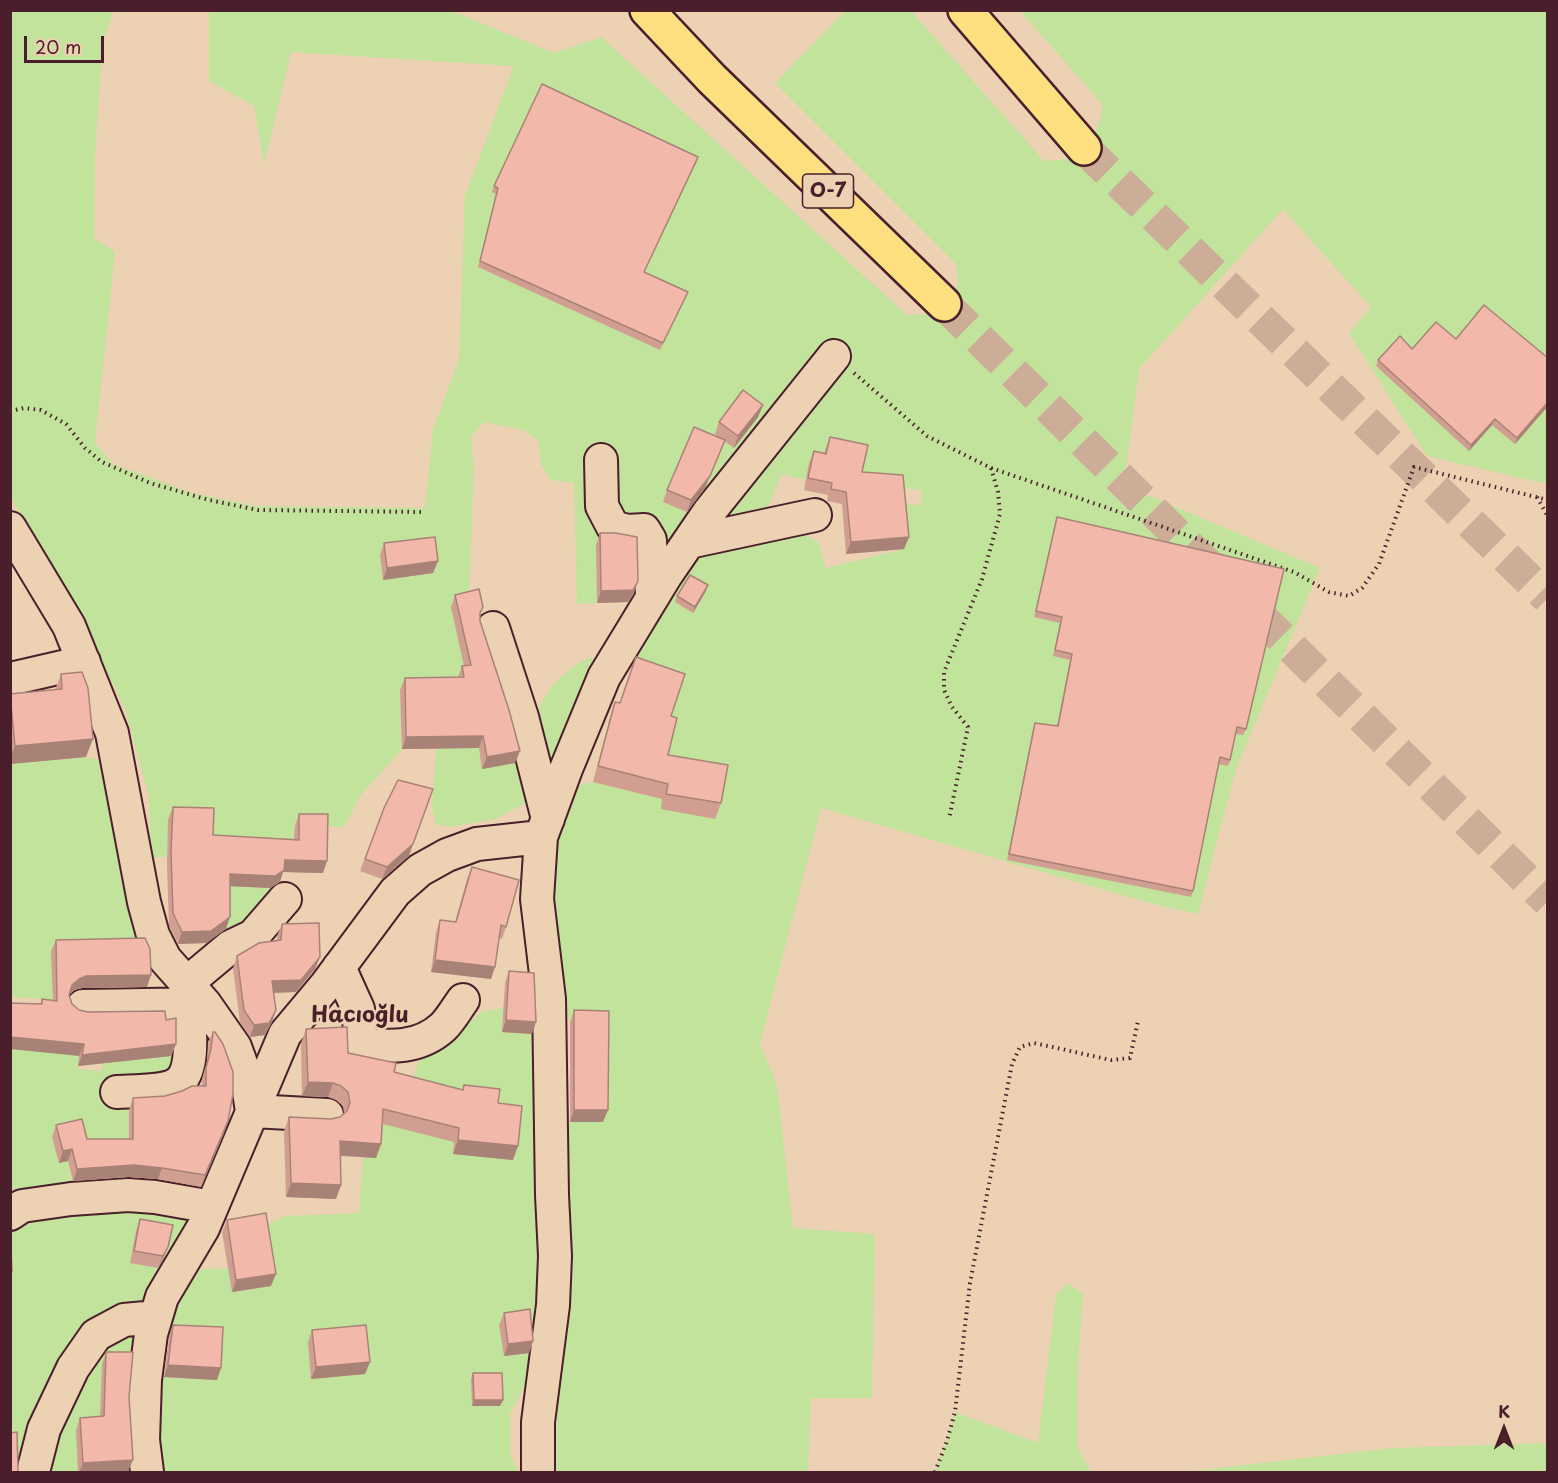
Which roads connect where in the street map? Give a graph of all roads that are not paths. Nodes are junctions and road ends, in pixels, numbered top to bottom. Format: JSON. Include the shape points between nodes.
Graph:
{"nodes":[{"id":1,"x":647,"y":10,"type":"edge"},
{"id":2,"x":965,"y":10,"type":"edge"},
{"id":3,"x":1084,"y":148,"type":"tunnel mouth"},
{"id":4,"x":944,"y":304,"type":"tunnel mouth"},
{"id":5,"x":834,"y":356,"type":"road end"},
{"id":6,"x":601,"y":460,"type":"dead end"},
{"id":7,"x":814,"y":515,"type":"dead end"},
{"id":8,"x":10,"y":528,"type":"edge"},
{"id":9,"x":689,"y":542,"type":"junction"},
{"id":10,"x":652,"y":598,"type":"junction"},
{"id":11,"x":493,"y":628,"type":"dead end"},
{"id":12,"x":84,"y":662,"type":"junction"},
{"id":13,"x":10,"y":679,"type":"edge"},
{"id":14,"x":544,"y":828,"type":"junction"},
{"id":15,"x":285,"y":898,"type":"dead end"},
{"id":16,"x":339,"y":967,"type":"junction"},
{"id":17,"x":193,"y":997,"type":"junction"},
{"id":18,"x":463,"y":1000,"type":"dead end"},
{"id":19,"x":83,"y":1006,"type":"dead end"},
{"id":20,"x":117,"y":1092,"type":"dead end"},
{"id":21,"x":252,"y":1111,"type":"junction"},
{"id":22,"x":327,"y":1115,"type":"dead end"},
{"id":23,"x":212,"y":1207,"type":"junction"},
{"id":24,"x":14,"y":1208,"type":"edge"},
{"id":25,"x":156,"y":1317,"type":"junction"},
{"id":26,"x":33,"y":1473,"type":"edge"},
{"id":27,"x":147,"y":1473,"type":"edge"},
{"id":28,"x":538,"y":1473,"type":"edge"}],
"edges":[{"from":1,"to":4,"type":"highway","number":"O-7","via":[[712,79]]},
{"from":2,"to":3,"type":"highway"},
{"from":5,"to":9,"type":"street"},
{"from":6,"to":10,"type":"street","via":[[602,506],[613,527],[644,530],[650,540]]},
{"from":7,"to":9,"type":"street"},
{"from":8,"to":12,"type":"street","via":[[69,626]]},
{"from":9,"to":10,"type":"street"},
{"from":10,"to":14,"type":"street","via":[[604,677]]},
{"from":11,"to":14,"type":"street","via":[[522,717]]},
{"from":12,"to":13,"type":"street"},
{"from":12,"to":17,"type":"street","via":[[112,734],[153,935]]},
{"from":14,"to":16,"type":"street","via":[[477,844],[420,870],[395,892]]},
{"from":14,"to":28,"type":"street","via":[[537,898],[549,999],[555,1256],[553,1305],[538,1422]]},
{"from":15,"to":17,"type":"street","via":[[253,936],[230,947]]},
{"from":16,"to":18,"type":"street","via":[[358,1009],[361,1044],[391,1047],[419,1042],[443,1027]]},
{"from":16,"to":21,"type":"street","via":[[285,1034]]},
{"from":17,"to":19,"type":"street"},
{"from":17,"to":20,"type":"street","via":[[189,1065],[179,1083]]},
{"from":17,"to":21,"type":"street","via":[[235,1047],[247,1080]]},
{"from":21,"to":22,"type":"street"},
{"from":21,"to":23,"type":"street"},
{"from":23,"to":24,"type":"street","via":[[128,1195]]},
{"from":23,"to":25,"type":"street","via":[[162,1297]]},
{"from":25,"to":26,"type":"street","via":[[124,1320],[96,1335],[73,1368],[49,1418]]},
{"from":25,"to":27,"type":"street","via":[[143,1410]]}]}
